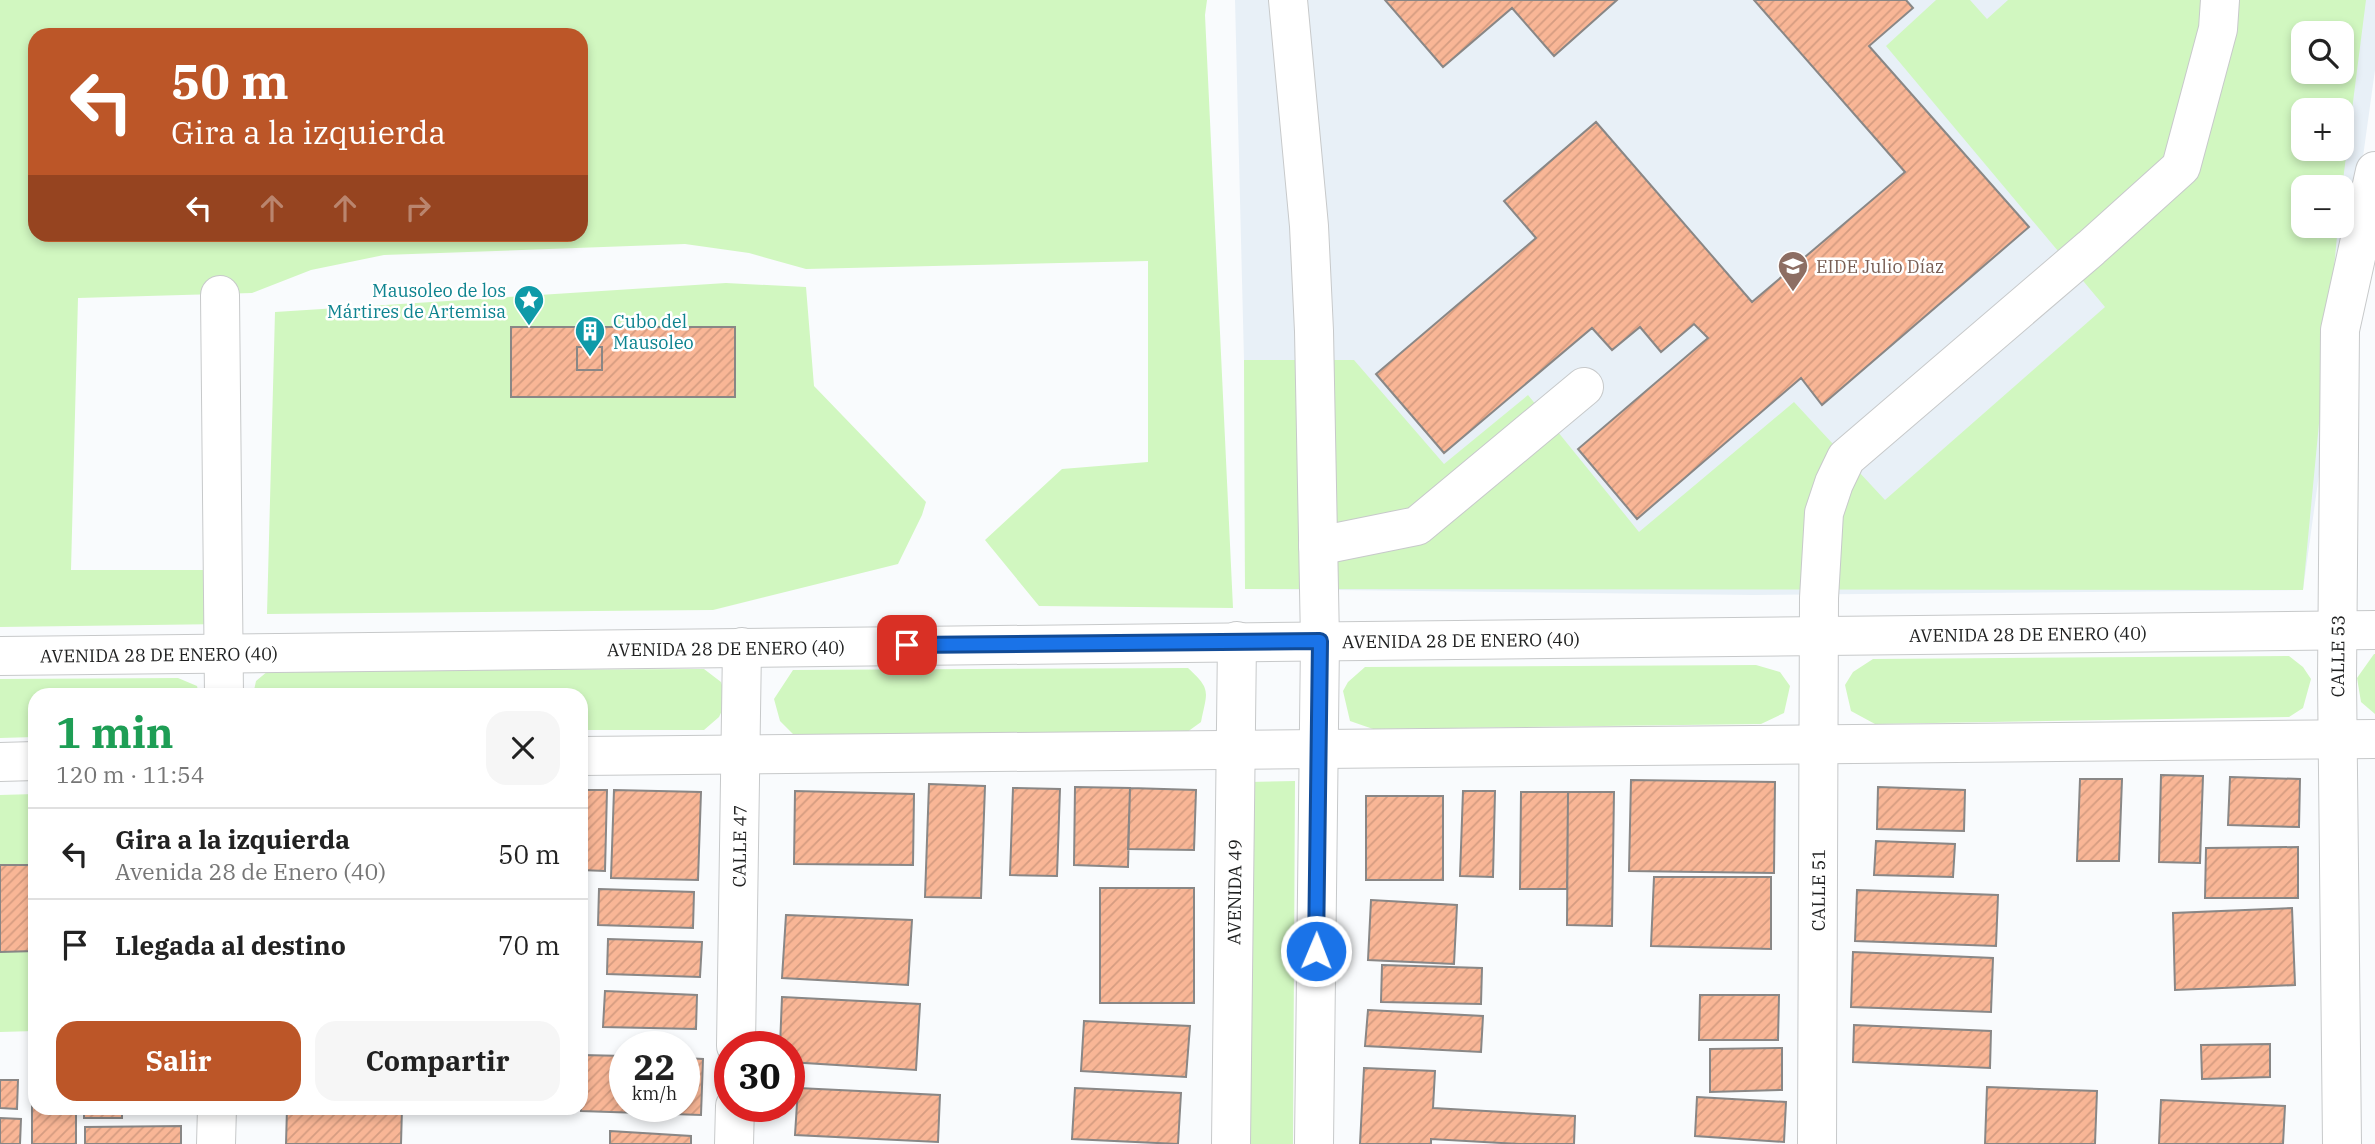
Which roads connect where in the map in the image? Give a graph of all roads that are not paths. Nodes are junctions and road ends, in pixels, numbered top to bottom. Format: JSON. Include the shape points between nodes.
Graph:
{"nodes":[{"id":1,"x":1288,"y":0,"type":"edge"},
{"id":2,"x":2220,"y":0,"type":"edge"},
{"id":3,"x":2375,"y":171,"type":"edge"},
{"id":4,"x":220,"y":295,"type":"dead end"},
{"id":5,"x":1584,"y":387,"type":"dead end"},
{"id":6,"x":1318,"y":546,"type":"junction"},
{"id":7,"x":2337,"y":630,"type":"junction"},
{"id":8,"x":2375,"y":630,"type":"edge"},
{"id":9,"x":1818,"y":635,"type":"junction"},
{"id":10,"x":1237,"y":640,"type":"junction"},
{"id":11,"x":1320,"y":641,"type":"junction"},
{"id":12,"x":741,"y":647,"type":"junction"},
{"id":13,"x":225,"y":653,"type":"junction"},
{"id":14,"x":0,"y":656,"type":"edge"},
{"id":15,"x":225,"y":688,"type":"edge"},
{"id":16,"x":2356,"y":739,"type":"edge"},
{"id":17,"x":1818,"y":745,"type":"junction"},
{"id":18,"x":1319,"y":749,"type":"junction"},
{"id":19,"x":1236,"y":751,"type":"junction"},
{"id":20,"x":740,"y":755,"type":"junction"},
{"id":21,"x":588,"y":756,"type":"edge"},
{"id":22,"x":28,"y":761,"type":"edge"},
{"id":23,"x":0,"y":762,"type":"edge"},
{"id":24,"x":736,"y":1031,"type":"edge"},
{"id":25,"x":216,"y":1115,"type":"edge"},
{"id":26,"x":735,"y":1122,"type":"edge"},
{"id":27,"x":216,"y":1144,"type":"edge"},
{"id":28,"x":734,"y":1144,"type":"edge"},
{"id":29,"x":1231,"y":1144,"type":"edge"},
{"id":30,"x":1314,"y":1144,"type":"edge"},
{"id":31,"x":1817,"y":1144,"type":"edge"},
{"id":32,"x":2342,"y":1144,"type":"edge"}],
"edges":[{"from":1,"to":6,"type":"main road","via":[[1309,226]]},
{"from":2,"to":9,"type":"main road","name":"CALLE 51","via":[[2218,29],[2181,167],[1846,458],[1824,513]]},
{"from":3,"to":7,"type":"main road","name":"CALLE 53","via":[[2340,330]]},
{"from":4,"to":13,"type":"main road"},
{"from":5,"to":6,"type":"main road","via":[[1417,526]]},
{"from":6,"to":11,"type":"main road"},
{"from":7,"to":8,"type":"main road","name":"AVENIDA 28 DE ENERO (40)"},
{"from":7,"to":9,"type":"main road","name":"AVENIDA 28 DE ENERO (40)"},
{"from":7,"to":16,"type":"main road","name":"CALLE 53"},
{"from":9,"to":11,"type":"main road","name":"AVENIDA 28 DE ENERO (40)"},
{"from":9,"to":17,"type":"main road","name":"CALLE 51"},
{"from":10,"to":11,"type":"main road","name":"AVENIDA 28 DE ENERO (40)"},
{"from":10,"to":12,"type":"main road","name":"AVENIDA 28 DE ENERO (40)"},
{"from":10,"to":19,"type":"main road","name":"AVENIDA 49"},
{"from":11,"to":18,"type":"main road"},
{"from":12,"to":13,"type":"main road","name":"AVENIDA 28 DE ENERO (40)"},
{"from":12,"to":20,"type":"main road","name":"CALLE 47"},
{"from":13,"to":14,"type":"main road","name":"AVENIDA 28 DE ENERO (40)"},
{"from":13,"to":15,"type":"main road"},
{"from":16,"to":17,"type":"main road"},
{"from":16,"to":32,"type":"main road","name":"CALLE 53"},
{"from":17,"to":18,"type":"main road"},
{"from":17,"to":31,"type":"main road","name":"CALLE 51"},
{"from":18,"to":19,"type":"main road"},
{"from":18,"to":30,"type":"main road"},
{"from":19,"to":20,"type":"main road"},
{"from":19,"to":29,"type":"main road","name":"AVENIDA 49"},
{"from":20,"to":21,"type":"main road"},
{"from":20,"to":24,"type":"main road","name":"CALLE 47"},
{"from":22,"to":23,"type":"main road"},
{"from":25,"to":27,"type":"main road"},
{"from":26,"to":28,"type":"main road"}]}
